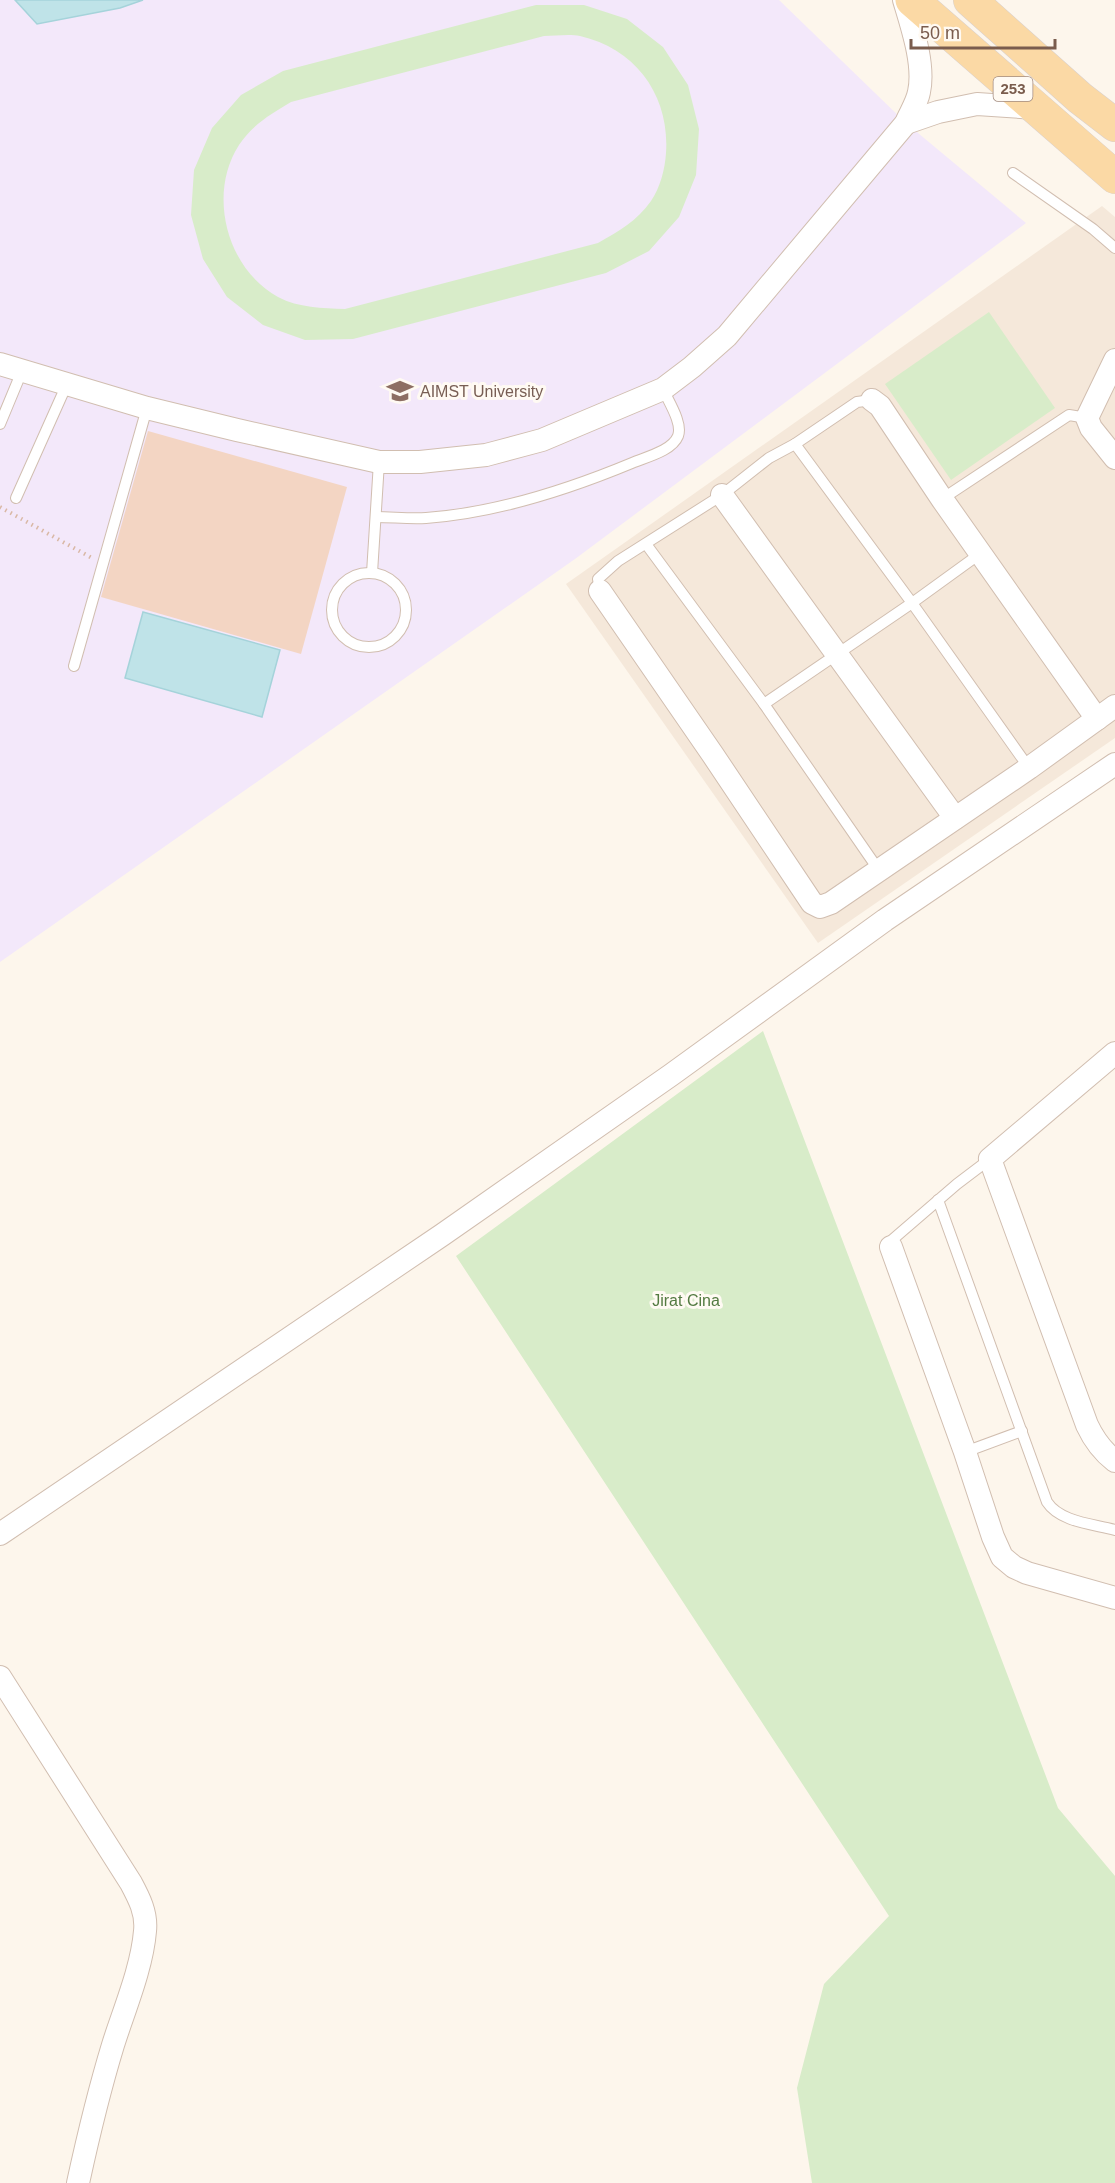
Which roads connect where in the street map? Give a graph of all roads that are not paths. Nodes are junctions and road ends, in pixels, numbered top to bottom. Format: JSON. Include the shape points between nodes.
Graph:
{"nodes":[{"id":1,"x":904,"y":0,"type":"edge"},
{"id":2,"x":912,"y":0,"type":"edge"},
{"id":3,"x":970,"y":0,"type":"edge"},
{"id":4,"x":1035,"y":108,"type":"junction"},
{"id":5,"x":906,"y":123,"type":"junction"},
{"id":6,"x":1115,"y":125,"type":"edge"},
{"id":7,"x":1013,"y":173,"type":"dead end"},
{"id":8,"x":1115,"y":177,"type":"edge"},
{"id":9,"x":1115,"y":248,"type":"edge"},
{"id":10,"x":1115,"y":360,"type":"edge"},
{"id":11,"x":0,"y":364,"type":"edge"},
{"id":12,"x":22,"y":371,"type":"junction"},
{"id":13,"x":67,"y":384,"type":"junction"},
{"id":14,"x":663,"y":389,"type":"junction"},
{"id":15,"x":872,"y":400,"type":"joint"},
{"id":16,"x":147,"y":408,"type":"junction"},
{"id":17,"x":1087,"y":418,"type":"junction"},
{"id":18,"x":0,"y":424,"type":"edge"},
{"id":19,"x":795,"y":444,"type":"junction"},
{"id":20,"x":1115,"y":458,"type":"edge"},
{"id":21,"x":379,"y":462,"type":"junction"},
{"id":22,"x":722,"y":495,"type":"junction"},
{"id":23,"x":16,"y":498,"type":"dead end"},
{"id":24,"x":942,"y":499,"type":"junction"},
{"id":25,"x":376,"y":517,"type":"junction"},
{"id":26,"x":646,"y":544,"type":"junction"},
{"id":27,"x":981,"y":553,"type":"junction"},
{"id":28,"x":372,"y":573,"type":"junction"},
{"id":29,"x":600,"y":591,"type":"joint"},
{"id":30,"x":912,"y":603,"type":"junction"},
{"id":31,"x":838,"y":654,"type":"junction"},
{"id":32,"x":75,"y":666,"type":"dead end"},
{"id":33,"x":765,"y":704,"type":"junction"},
{"id":34,"x":1106,"y":713,"type":"edge"},
{"id":35,"x":1115,"y":764,"type":"edge"},
{"id":36,"x":1029,"y":768,"type":"junction"},
{"id":37,"x":955,"y":818,"type":"junction"},
{"id":38,"x":878,"y":869,"type":"junction"},
{"id":39,"x":1115,"y":1053,"type":"edge"},
{"id":40,"x":990,"y":1159,"type":"junction"},
{"id":41,"x":938,"y":1200,"type":"junction"},
{"id":42,"x":891,"y":1247,"type":"joint"},
{"id":43,"x":1022,"y":1431,"type":"junction"},
{"id":44,"x":964,"y":1452,"type":"junction"},
{"id":45,"x":1115,"y":1461,"type":"edge"},
{"id":46,"x":1115,"y":1530,"type":"edge"},
{"id":47,"x":0,"y":1534,"type":"edge"},
{"id":48,"x":1115,"y":1598,"type":"edge"},
{"id":49,"x":0,"y":1677,"type":"edge"},
{"id":50,"x":78,"y":2183,"type":"edge"}],
"edges":[{"from":1,"to":5,"type":"street","via":[[920,66],[919,92]]},
{"from":2,"to":4,"type":"main road","number":"253"},
{"from":3,"to":6,"type":"main road","number":"253"},
{"from":4,"to":5,"type":"street","via":[[977,104]]},
{"from":4,"to":8,"type":"main road","number":"253"},
{"from":5,"to":14,"type":"street","via":[[728,336]]},
{"from":7,"to":9,"type":"lane"},
{"from":10,"to":17,"type":"street"},
{"from":11,"to":12,"type":"street"},
{"from":12,"to":13,"type":"street"},
{"from":12,"to":18,"type":"lane"},
{"from":13,"to":16,"type":"street"},
{"from":13,"to":23,"type":"lane"},
{"from":14,"to":21,"type":"street","via":[[542,440],[486,455]]},
{"from":14,"to":25,"type":"lane","via":[[679,434],[673,444],[655,453],[536,498],[454,515]]},
{"from":15,"to":19,"type":"lane","via":[[857,402]]},
{"from":15,"to":24,"type":"street","via":[[880,406]]},
{"from":16,"to":21,"type":"street"},
{"from":16,"to":32,"type":"lane"},
{"from":17,"to":20,"type":"street"},
{"from":17,"to":24,"type":"lane","via":[[1069,415]]},
{"from":19,"to":22,"type":"lane","via":[[758,466]]},
{"from":19,"to":30,"type":"lane"},
{"from":21,"to":25,"type":"lane"},
{"from":22,"to":26,"type":"lane"},
{"from":22,"to":31,"type":"street"},
{"from":24,"to":27,"type":"street"},
{"from":25,"to":28,"type":"lane"},
{"from":26,"to":29,"type":"lane","via":[[603,573],[598,583]]},
{"from":26,"to":33,"type":"lane"},
{"from":27,"to":30,"type":"lane"},
{"from":27,"to":34,"type":"street"},
{"from":28,"to":28,"type":"lane","via":[[393,582],[405,602],[406,614],[397,635],[377,647],[365,647],[342,636],[335,626],[332,606],[338,588],[348,579]]},
{"from":29,"to":38,"type":"street","via":[[812,903],[820,907],[831,903]]},
{"from":30,"to":31,"type":"lane"},
{"from":30,"to":36,"type":"lane"},
{"from":31,"to":33,"type":"lane"},
{"from":31,"to":37,"type":"street"},
{"from":33,"to":38,"type":"lane"},
{"from":34,"to":36,"type":"street"},
{"from":35,"to":47,"type":"street","via":[[885,920],[451,1228]]},
{"from":36,"to":37,"type":"street"},
{"from":37,"to":38,"type":"street"},
{"from":39,"to":40,"type":"street"},
{"from":40,"to":41,"type":"lane"},
{"from":40,"to":45,"type":"street","via":[[1087,1425],[1095,1441]]},
{"from":41,"to":42,"type":"lane","via":[[892,1240]]},
{"from":41,"to":43,"type":"lane"},
{"from":42,"to":44,"type":"street"},
{"from":43,"to":44,"type":"lane"},
{"from":43,"to":46,"type":"lane","via":[[1053,1510]]},
{"from":44,"to":48,"type":"street","via":[[1002,1557],[1027,1573]]},
{"from":49,"to":50,"type":"street","via":[[131,1884],[144,1914],[140,1959],[97,2095]]}]}
